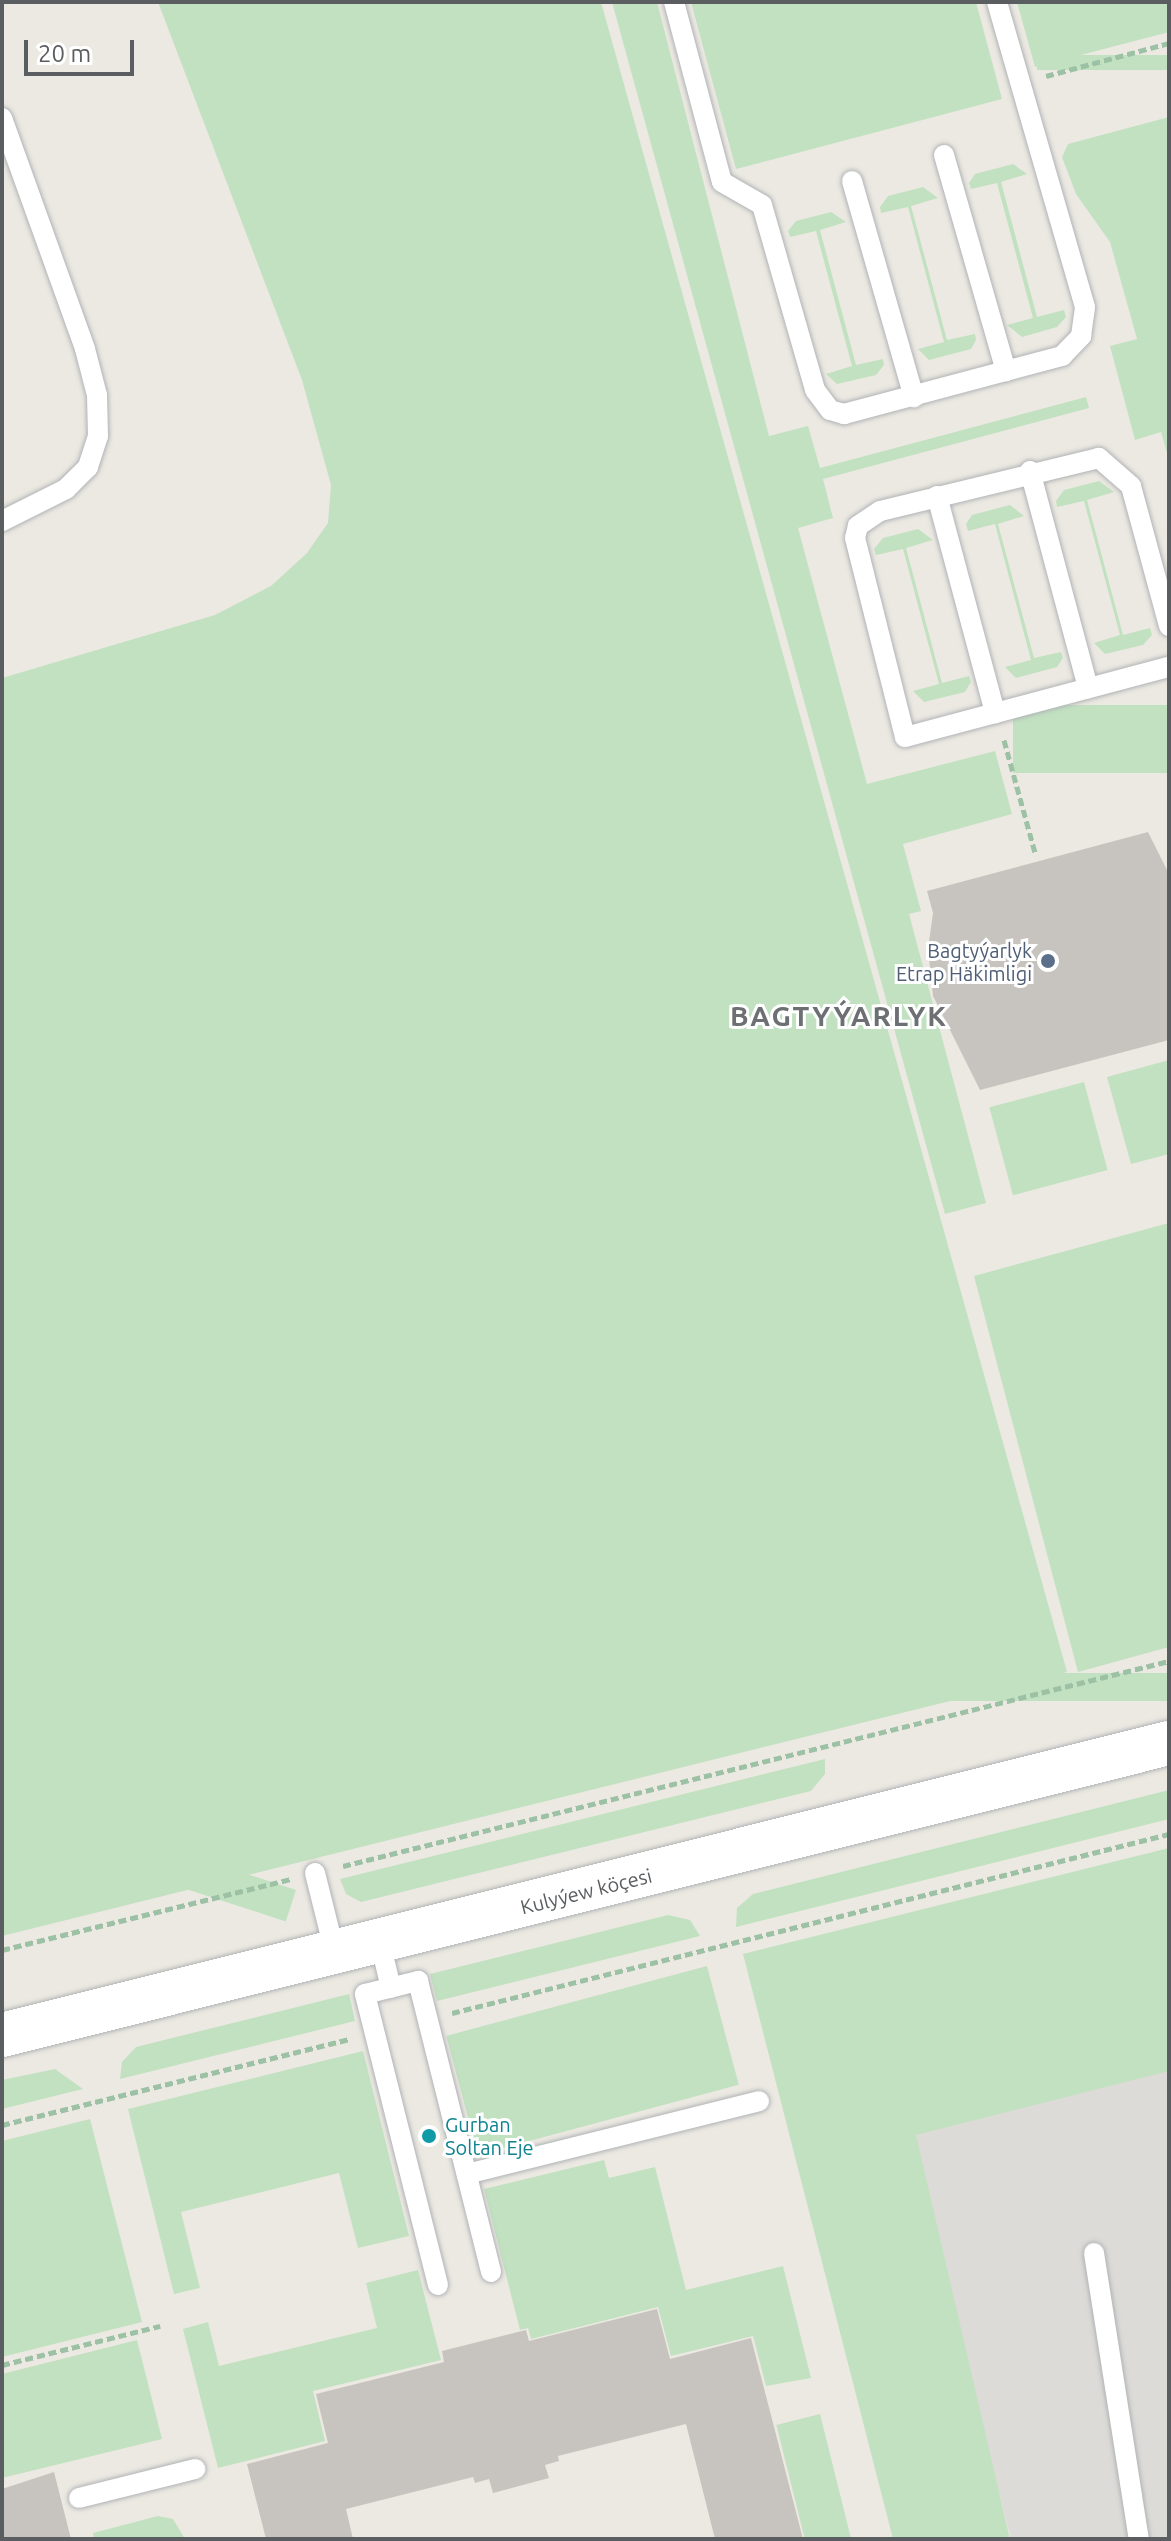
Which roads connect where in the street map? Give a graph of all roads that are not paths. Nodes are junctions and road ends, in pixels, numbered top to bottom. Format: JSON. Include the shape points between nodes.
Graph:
{"nodes":[{"id":1,"x":674,"y":2,"type":"edge"},
{"id":2,"x":997,"y":2,"type":"edge"},
{"id":3,"x":2,"y":118,"type":"edge"},
{"id":4,"x":944,"y":155,"type":"dead end"},
{"id":5,"x":852,"y":181,"type":"dead end"},
{"id":6,"x":1006,"y":371,"type":"junction"},
{"id":7,"x":914,"y":397,"type":"junction"},
{"id":8,"x":1030,"y":471,"type":"junction"},
{"id":9,"x":937,"y":496,"type":"junction"},
{"id":10,"x":2,"y":521,"type":"edge"},
{"id":11,"x":1169,"y":626,"type":"edge"},
{"id":12,"x":1169,"y":667,"type":"edge"},
{"id":13,"x":1088,"y":688,"type":"junction"},
{"id":14,"x":995,"y":713,"type":"junction"},
{"id":15,"x":1169,"y":1743,"type":"edge"},
{"id":16,"x":315,"y":1873,"type":"road end"},
{"id":17,"x":380,"y":1942,"type":"junction"},
{"id":18,"x":335,"y":1953,"type":"junction"},
{"id":19,"x":391,"y":1988,"type":"junction"},
{"id":20,"x":2,"y":2035,"type":"edge"},
{"id":21,"x":759,"y":2101,"type":"dead end"},
{"id":22,"x":467,"y":2174,"type":"junction"},
{"id":23,"x":1094,"y":2253,"type":"dead end"},
{"id":24,"x":491,"y":2272,"type":"dead end"},
{"id":25,"x":438,"y":2285,"type":"dead end"},
{"id":26,"x":195,"y":2469,"type":"dead end"},
{"id":27,"x":79,"y":2498,"type":"dead end"},
{"id":28,"x":1139,"y":2539,"type":"edge"}],
"edges":[{"from":1,"to":7,"type":"lane","via":[[722,182],[762,205],[821,401],[844,414]]},
{"from":2,"to":6,"type":"lane","via":[[1085,321],[1062,356]]},
{"from":3,"to":10,"type":"lane","via":[[85,349],[97,395],[98,436],[88,467],[66,489]]},
{"from":4,"to":6,"type":"lane"},
{"from":5,"to":7,"type":"lane"},
{"from":6,"to":7,"type":"lane"},
{"from":8,"to":9,"type":"lane"},
{"from":8,"to":11,"type":"lane","via":[[1086,456],[1112,463],[1124,474]]},
{"from":8,"to":13,"type":"lane"},
{"from":9,"to":14,"type":"lane"},
{"from":9,"to":14,"type":"lane","via":[[868,517],[858,526],[856,552],[905,737]]},
{"from":12,"to":13,"type":"lane"},
{"from":13,"to":14,"type":"lane"},
{"from":15,"to":17,"type":"street","name":"Kulyýew köçesi"},
{"from":16,"to":18,"type":"lane"},
{"from":17,"to":18,"type":"street","name":"Kulyýew köçesi"},
{"from":17,"to":19,"type":"lane"},
{"from":18,"to":20,"type":"street","name":"Kulyýew köçesi"},
{"from":19,"to":22,"type":"lane","via":[[418,1981]]},
{"from":19,"to":25,"type":"lane","via":[[365,1994]]},
{"from":21,"to":22,"type":"lane"},
{"from":22,"to":24,"type":"lane"},
{"from":23,"to":28,"type":"lane"},
{"from":26,"to":27,"type":"lane"}]}
